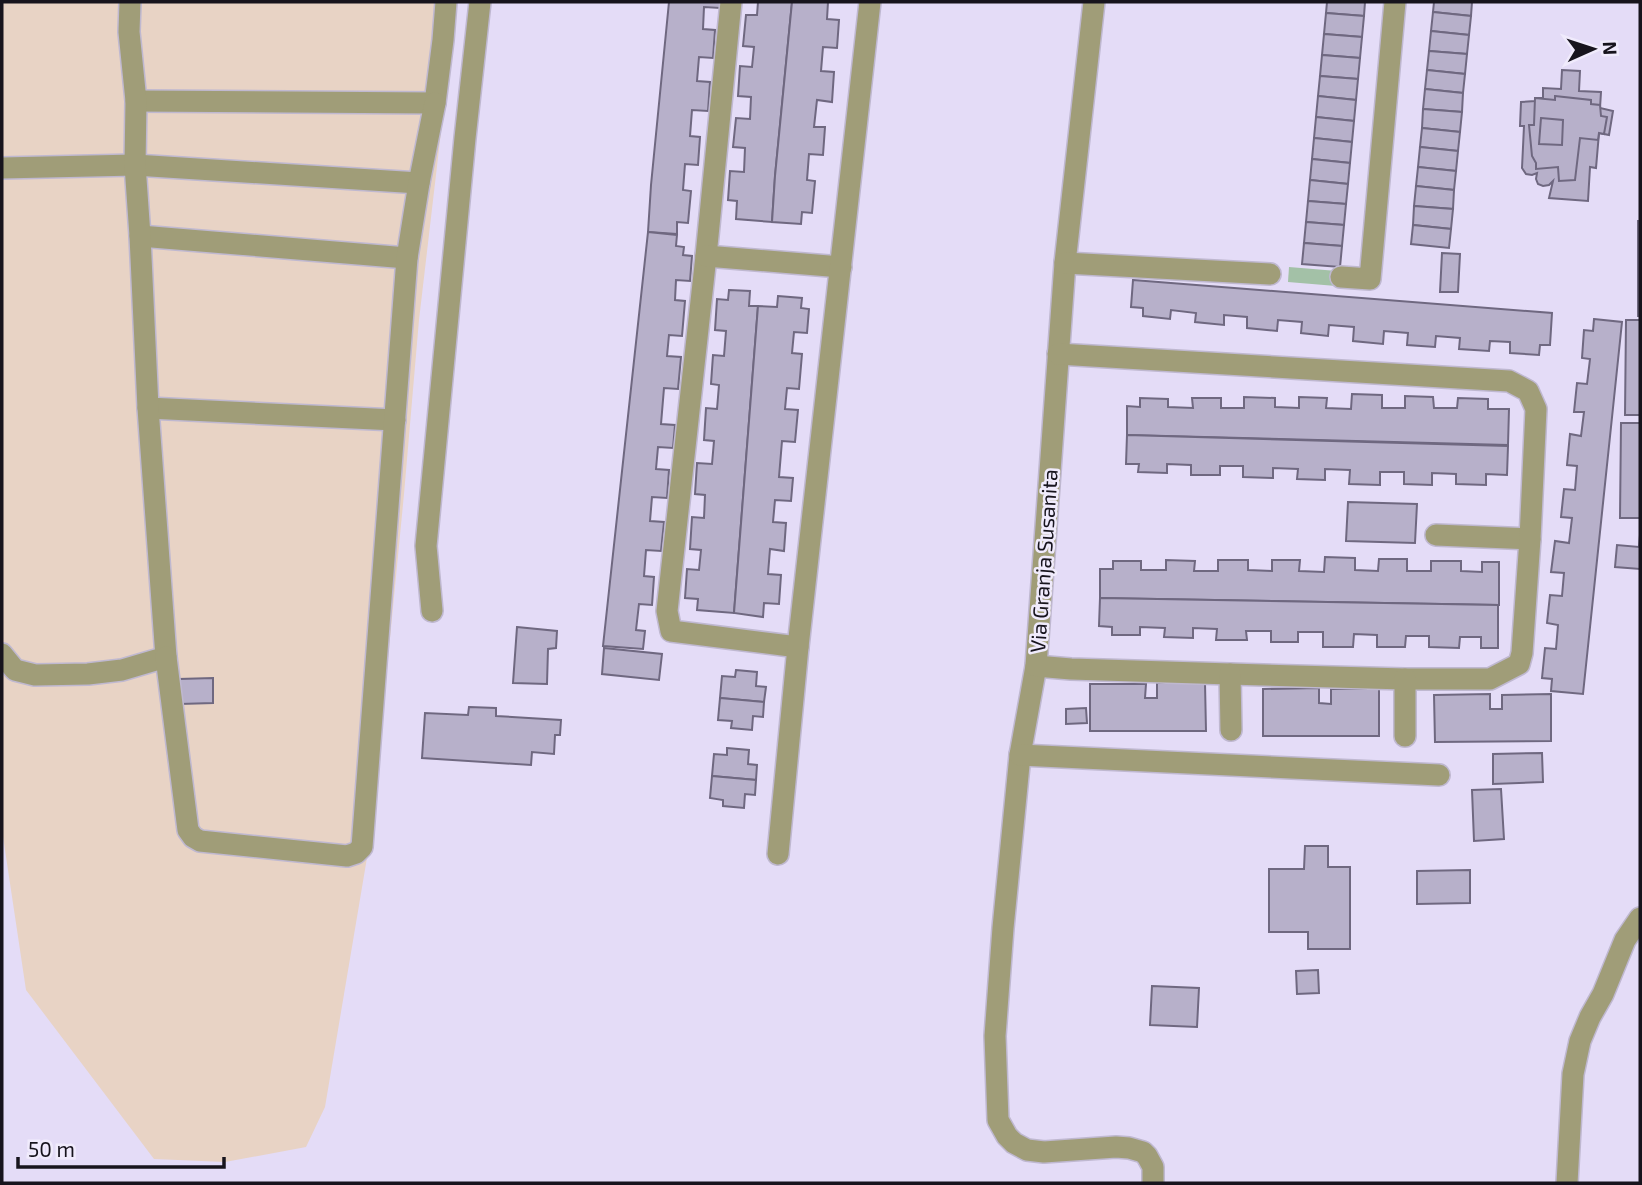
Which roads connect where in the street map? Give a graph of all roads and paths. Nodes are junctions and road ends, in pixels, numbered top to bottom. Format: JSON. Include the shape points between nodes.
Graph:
{"nodes":[{"id":1,"x":130,"y":2,"type":"edge"},
{"id":2,"x":446,"y":2,"type":"edge"},
{"id":3,"x":480,"y":2,"type":"edge"},
{"id":4,"x":731,"y":2,"type":"edge"},
{"id":5,"x":870,"y":2,"type":"edge"},
{"id":6,"x":1094,"y":2,"type":"edge"},
{"id":7,"x":1395,"y":2,"type":"edge"},
{"id":8,"x":136,"y":101,"type":"junction"},
{"id":9,"x":435,"y":103,"type":"junction"},
{"id":10,"x":135,"y":165,"type":"junction"},
{"id":11,"x":2,"y":169,"type":"edge"},
{"id":12,"x":419,"y":183,"type":"junction"},
{"id":13,"x":140,"y":236,"type":"junction"},
{"id":14,"x":706,"y":256,"type":"junction"},
{"id":15,"x":407,"y":258,"type":"junction"},
{"id":16,"x":1065,"y":263,"type":"junction"},
{"id":17,"x":841,"y":267,"type":"junction"},
{"id":18,"x":1270,"y":274,"type":"dead end"},
{"id":19,"x":1341,"y":277,"type":"dead end"},
{"id":20,"x":1058,"y":354,"type":"junction"},
{"id":21,"x":148,"y":408,"type":"junction"},
{"id":22,"x":395,"y":420,"type":"junction"},
{"id":23,"x":1436,"y":535,"type":"dead end"},
{"id":24,"x":1530,"y":539,"type":"junction"},
{"id":25,"x":432,"y":611,"type":"dead end"},
{"id":26,"x":798,"y":647,"type":"junction"},
{"id":27,"x":2,"y":654,"type":"edge"},
{"id":28,"x":166,"y":657,"type":"junction"},
{"id":29,"x":1036,"y":666,"type":"junction"},
{"id":30,"x":1230,"y":674,"type":"junction"},
{"id":31,"x":1405,"y":679,"type":"junction"},
{"id":32,"x":1231,"y":730,"type":"dead end"},
{"id":33,"x":1405,"y":736,"type":"dead end"},
{"id":34,"x":1020,"y":755,"type":"junction"},
{"id":35,"x":1439,"y":775,"type":"dead end"},
{"id":36,"x":778,"y":854,"type":"dead end"},
{"id":37,"x":1640,"y":918,"type":"edge"},
{"id":38,"x":1153,"y":1183,"type":"edge"},
{"id":39,"x":1567,"y":1183,"type":"edge"}],
"edges":[{"from":1,"to":8,"type":"street"},
{"from":2,"to":9,"type":"street"},
{"from":3,"to":25,"type":"street","via":[[426,546]]},
{"from":4,"to":14,"type":"street"},
{"from":5,"to":17,"type":"street"},
{"from":6,"to":16,"type":"street","name":"Via Granja Susanita"},
{"from":7,"to":19,"type":"street","via":[[1370,279]]},
{"from":8,"to":9,"type":"street"},
{"from":8,"to":10,"type":"street"},
{"from":9,"to":12,"type":"street"},
{"from":10,"to":11,"type":"street"},
{"from":10,"to":12,"type":"street"},
{"from":10,"to":13,"type":"street"},
{"from":12,"to":15,"type":"street"},
{"from":13,"to":15,"type":"street"},
{"from":13,"to":21,"type":"street"},
{"from":14,"to":17,"type":"street"},
{"from":14,"to":26,"type":"street","via":[[667,611],[671,631]]},
{"from":15,"to":22,"type":"street"},
{"from":16,"to":18,"type":"street"},
{"from":16,"to":20,"type":"street","name":"Via Granja Susanita"},
{"from":17,"to":26,"type":"street"},
{"from":20,"to":24,"type":"street","via":[[1509,381],[1528,391],[1536,409]]},
{"from":20,"to":29,"type":"street","name":"Via Granja Susanita"},
{"from":21,"to":22,"type":"street"},
{"from":21,"to":28,"type":"street"},
{"from":22,"to":28,"type":"street","via":[[362,847],[348,856],[193,837],[188,830]]},
{"from":23,"to":24,"type":"street"},
{"from":24,"to":31,"type":"street","via":[[1519,664],[1490,680]]},
{"from":26,"to":36,"type":"street"},
{"from":27,"to":28,"type":"street","via":[[15,670],[35,675],[122,670]]},
{"from":29,"to":30,"type":"street"},
{"from":29,"to":34,"type":"street","name":"Via Granja Susanita"},
{"from":30,"to":31,"type":"street"},
{"from":30,"to":32,"type":"street"},
{"from":31,"to":33,"type":"street"},
{"from":34,"to":35,"type":"street"},
{"from":34,"to":38,"type":"street","name":"Via Granja Susanita","via":[[995,1036],[999,1120],[1007,1136],[1027,1150],[1116,1147],[1143,1152],[1153,1167]]},
{"from":37,"to":39,"type":"street","via":[[1625,940],[1580,1041],[1573,1074]]}]}
